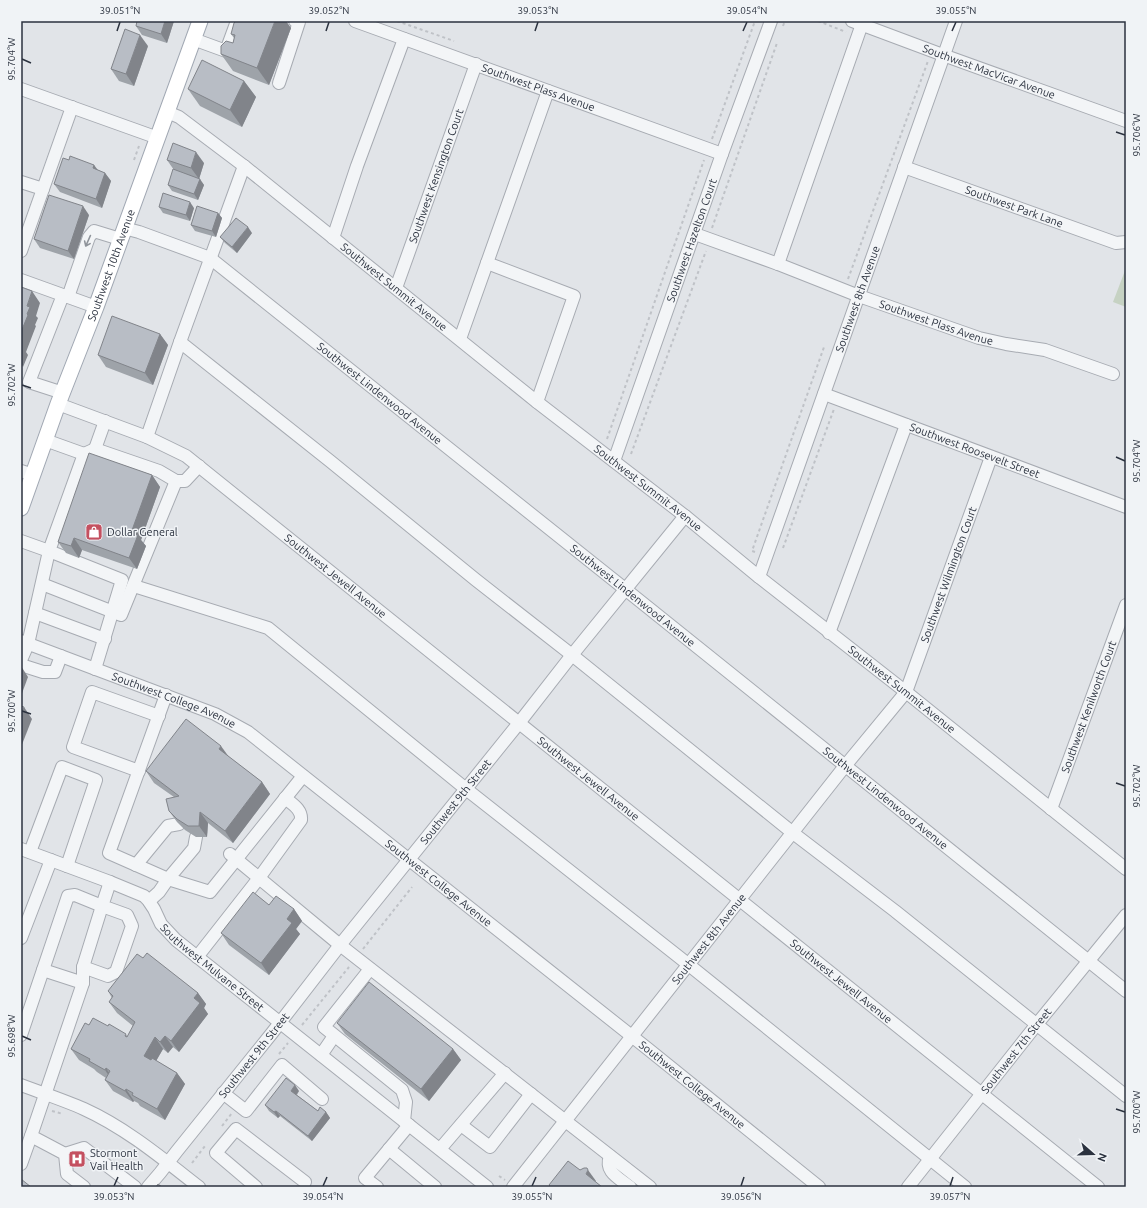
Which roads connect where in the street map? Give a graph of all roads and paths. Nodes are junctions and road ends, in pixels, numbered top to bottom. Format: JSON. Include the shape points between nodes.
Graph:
{"nodes":[{"id":1,"x":200,"y":21,"type":"edge"},
{"id":2,"x":237,"y":21,"type":"edge"},
{"id":3,"x":355,"y":21,"type":"edge"},
{"id":4,"x":398,"y":21,"type":"edge"},
{"id":5,"x":755,"y":21,"type":"edge"},
{"id":6,"x":771,"y":21,"type":"edge"},
{"id":7,"x":785,"y":21,"type":"edge"},
{"id":8,"x":818,"y":21,"type":"edge"},
{"id":9,"x":956,"y":21,"type":"edge"},
{"id":10,"x":298,"y":22,"type":"edge"},
{"id":11,"x":857,"y":23,"type":"edge"},
{"id":12,"x":782,"y":28,"type":"dead end"},
{"id":13,"x":846,"y":32,"type":"dead end"},
{"id":14,"x":194,"y":39,"type":"junction"},
{"id":15,"x":404,"y":39,"type":"junction"},
{"id":16,"x":454,"y":41,"type":"dead end"},
{"id":17,"x":777,"y":43,"type":"dead end"},
{"id":18,"x":943,"y":55,"type":"junction"},
{"id":19,"x":928,"y":60,"type":"dead end"},
{"id":20,"x":476,"y":64,"type":"junction"},
{"id":21,"x":278,"y":83,"type":"dead end"},
{"id":22,"x":21,"y":88,"type":"edge"},
{"id":23,"x":548,"y":91,"type":"junction"},
{"id":24,"x":72,"y":107,"type":"junction"},
{"id":25,"x":167,"y":112,"type":"junction"},
{"id":26,"x":1126,"y":121,"type":"edge"},
{"id":27,"x":158,"y":138,"type":"junction"},
{"id":28,"x":708,"y":149,"type":"junction"},
{"id":29,"x":722,"y":154,"type":"junction"},
{"id":30,"x":244,"y":166,"type":"junction"},
{"id":31,"x":904,"y":167,"type":"junction"},
{"id":32,"x":21,"y":182,"type":"edge"},
{"id":33,"x":43,"y":190,"type":"junction"},
{"id":34,"x":122,"y":233,"type":"junction"},
{"id":35,"x":695,"y":234,"type":"junction"},
{"id":36,"x":333,"y":238,"type":"junction"},
{"id":37,"x":710,"y":239,"type":"junction"},
{"id":38,"x":1125,"y":242,"type":"edge"},
{"id":39,"x":21,"y":251,"type":"edge"},
{"id":40,"x":210,"y":258,"type":"junction"},
{"id":41,"x":486,"y":263,"type":"junction"},
{"id":42,"x":778,"y":264,"type":"junction"},
{"id":43,"x":21,"y":280,"type":"edge"},
{"id":44,"x":848,"y":281,"type":"dead end"},
{"id":45,"x":396,"y":288,"type":"junction"},
{"id":46,"x":65,"y":296,"type":"junction"},
{"id":47,"x":859,"y":296,"type":"junction"},
{"id":48,"x":96,"y":307,"type":"junction"},
{"id":49,"x":460,"y":339,"type":"junction"},
{"id":50,"x":180,"y":342,"type":"junction"},
{"id":51,"x":824,"y":347,"type":"dead end"},
{"id":52,"x":1113,"y":374,"type":"dead end"},
{"id":53,"x":824,"y":394,"type":"junction"},
{"id":54,"x":61,"y":399,"type":"junction"},
{"id":55,"x":538,"y":402,"type":"junction"},
{"id":56,"x":834,"y":408,"type":"dead end"},
{"id":57,"x":105,"y":422,"type":"junction"},
{"id":58,"x":906,"y":425,"type":"junction"},
{"id":59,"x":147,"y":437,"type":"junction"},
{"id":60,"x":607,"y":438,"type":"dead end"},
{"id":61,"x":45,"y":440,"type":"junction"},
{"id":62,"x":89,"y":451,"type":"junction"},
{"id":63,"x":630,"y":454,"type":"dead end"},
{"id":64,"x":991,"y":457,"type":"junction"},
{"id":65,"x":614,"y":461,"type":"junction"},
{"id":66,"x":199,"y":466,"type":"junction"},
{"id":67,"x":27,"y":473,"type":"edge"},
{"id":68,"x":176,"y":481,"type":"junction"},
{"id":69,"x":1126,"y":507,"type":"edge"},
{"id":70,"x":21,"y":508,"type":"edge"},
{"id":71,"x":685,"y":516,"type":"junction"},
{"id":72,"x":21,"y":541,"type":"edge"},
{"id":73,"x":49,"y":551,"type":"junction"},
{"id":74,"x":758,"y":553,"type":"dead end"},
{"id":75,"x":781,"y":554,"type":"dead end"},
{"id":76,"x":759,"y":577,"type":"junction"},
{"id":77,"x":42,"y":584,"type":"junction"},
{"id":78,"x":134,"y":586,"type":"junction"},
{"id":79,"x":625,"y":589,"type":"junction"},
{"id":80,"x":1126,"y":605,"type":"edge"},
{"id":81,"x":112,"y":612,"type":"junction"},
{"id":82,"x":34,"y":613,"type":"junction"},
{"id":83,"x":829,"y":633,"type":"junction"},
{"id":84,"x":105,"y":639,"type":"junction"},
{"id":85,"x":24,"y":643,"type":"edge"},
{"id":86,"x":572,"y":655,"type":"junction"},
{"id":87,"x":61,"y":656,"type":"junction"},
{"id":88,"x":21,"y":660,"type":"edge"},
{"id":89,"x":21,"y":665,"type":"edge"},
{"id":90,"x":95,"y":669,"type":"junction"},
{"id":91,"x":906,"y":692,"type":"junction"},
{"id":92,"x":166,"y":695,"type":"junction"},
{"id":93,"x":159,"y":716,"type":"junction"},
{"id":94,"x":519,"y":723,"type":"junction"},
{"id":95,"x":846,"y":766,"type":"junction"},
{"id":96,"x":139,"y":771,"type":"junction"},
{"id":97,"x":303,"y":776,"type":"junction"},
{"id":98,"x":466,"y":789,"type":"junction"},
{"id":99,"x":285,"y":798,"type":"junction"},
{"id":100,"x":1051,"y":809,"type":"junction"},
{"id":101,"x":179,"y":824,"type":"edge"},
{"id":102,"x":793,"y":832,"type":"junction"},
{"id":103,"x":196,"y":837,"type":"edge"},
{"id":104,"x":26,"y":850,"type":"edge"},
{"id":105,"x":233,"y":857,"type":"junction"},
{"id":106,"x":51,"y":860,"type":"junction"},
{"id":107,"x":409,"y":860,"type":"junction"},
{"id":108,"x":136,"y":865,"type":"junction"},
{"id":109,"x":67,"y":866,"type":"junction"},
{"id":110,"x":1126,"y":869,"type":"edge"},
{"id":111,"x":259,"y":878,"type":"junction"},
{"id":112,"x":168,"y":879,"type":"junction"},
{"id":113,"x":110,"y":882,"type":"junction"},
{"id":114,"x":739,"y":900,"type":"junction"},
{"id":115,"x":149,"y":901,"type":"junction"},
{"id":116,"x":102,"y":906,"type":"junction"},
{"id":117,"x":1126,"y":915,"type":"edge"},
{"id":118,"x":21,"y":938,"type":"edge"},
{"id":119,"x":340,"y":945,"type":"junction"},
{"id":120,"x":196,"y":957,"type":"junction"},
{"id":121,"x":1089,"y":961,"type":"junction"},
{"id":122,"x":688,"y":965,"type":"junction"},
{"id":123,"x":83,"y":967,"type":"junction"},
{"id":124,"x":370,"y":969,"type":"junction"},
{"id":125,"x":43,"y":970,"type":"junction"},
{"id":126,"x":83,"y":984,"type":"junction"},
{"id":127,"x":1126,"y":991,"type":"edge"},
{"id":128,"x":280,"y":1023,"type":"junction"},
{"id":129,"x":1037,"y":1024,"type":"junction"},
{"id":130,"x":21,"y":1035,"type":"edge"},
{"id":131,"x":334,"y":1036,"type":"junction"},
{"id":132,"x":632,"y":1036,"type":"junction"},
{"id":133,"x":321,"y":1056,"type":"junction"},
{"id":134,"x":505,"y":1074,"type":"junction"},
{"id":135,"x":21,"y":1085,"type":"edge"},
{"id":136,"x":224,"y":1093,"type":"junction"},
{"id":137,"x":45,"y":1094,"type":"junction"},
{"id":138,"x":531,"y":1094,"type":"junction"},
{"id":139,"x":982,"y":1094,"type":"junction"},
{"id":140,"x":1126,"y":1096,"type":"edge"},
{"id":141,"x":322,"y":1099,"type":"dead end"},
{"id":142,"x":40,"y":1107,"type":"junction"},
{"id":143,"x":66,"y":1115,"type":"dead end"},
{"id":144,"x":566,"y":1121,"type":"junction"},
{"id":145,"x":406,"y":1123,"type":"junction"},
{"id":146,"x":461,"y":1125,"type":"junction"},
{"id":147,"x":31,"y":1136,"type":"junction"},
{"id":148,"x":389,"y":1149,"type":"junction"},
{"id":149,"x":440,"y":1149,"type":"junction"},
{"id":150,"x":65,"y":1154,"type":"junction"},
{"id":151,"x":610,"y":1156,"type":"junction"},
{"id":152,"x":930,"y":1159,"type":"junction"},
{"id":153,"x":168,"y":1163,"type":"junction"},
{"id":154,"x":21,"y":1164,"type":"edge"},
{"id":155,"x":306,"y":1186,"type":"edge"},
{"id":156,"x":1094,"y":1186,"type":"edge"},
{"id":157,"x":84,"y":1187,"type":"edge"},
{"id":158,"x":135,"y":1187,"type":"edge"},
{"id":159,"x":148,"y":1187,"type":"edge"},
{"id":160,"x":199,"y":1187,"type":"edge"},
{"id":161,"x":256,"y":1187,"type":"edge"},
{"id":162,"x":377,"y":1187,"type":"edge"},
{"id":163,"x":435,"y":1187,"type":"edge"},
{"id":164,"x":487,"y":1187,"type":"edge"},
{"id":165,"x":513,"y":1187,"type":"edge"},
{"id":166,"x":630,"y":1187,"type":"edge"},
{"id":167,"x":650,"y":1187,"type":"edge"},
{"id":168,"x":819,"y":1187,"type":"edge"},
{"id":169,"x":908,"y":1187,"type":"edge"},
{"id":170,"x":965,"y":1187,"type":"edge"}],
"edges":[{"from":1,"to":14,"type":"main road","name":"Southwest 10th Avenue"},
{"from":2,"to":14,"type":"street","via":[[226,51]]},
{"from":3,"to":15,"type":"street","name":"Southwest Plass Avenue"},
{"from":4,"to":16,"type":"path"},
{"from":5,"to":28,"type":"path"},
{"from":6,"to":29,"type":"street","name":"Southwest Hazelton Court"},
{"from":7,"to":12,"type":"path"},
{"from":8,"to":13,"type":"path"},
{"from":9,"to":18,"type":"street","name":"Southwest 8th Avenue"},
{"from":10,"to":21,"type":"street"},
{"from":11,"to":18,"type":"street","name":"Southwest MacVicar Avenue"},
{"from":11,"to":42,"type":"street"},
{"from":14,"to":25,"type":"main road","name":"Southwest 10th Avenue"},
{"from":15,"to":20,"type":"street","name":"Southwest Plass Avenue"},
{"from":15,"to":36,"type":"street"},
{"from":17,"to":37,"type":"path"},
{"from":18,"to":26,"type":"street","name":"Southwest MacVicar Avenue"},
{"from":18,"to":31,"type":"street","name":"Southwest 8th Avenue"},
{"from":19,"to":44,"type":"path"},
{"from":20,"to":23,"type":"street","name":"Southwest Plass Avenue"},
{"from":20,"to":45,"type":"street","name":"Southwest Kensington Court"},
{"from":22,"to":24,"type":"street"},
{"from":23,"to":28,"type":"street","name":"Southwest Plass Avenue"},
{"from":23,"to":41,"type":"street"},
{"from":24,"to":27,"type":"street"},
{"from":24,"to":33,"type":"street"},
{"from":25,"to":27,"type":"main road","name":"Southwest 10th Avenue"},
{"from":25,"to":30,"type":"street","name":"Southwest Summit Avenue","via":[[179,117]]},
{"from":27,"to":34,"type":"main road","name":"Southwest 10th Avenue"},
{"from":28,"to":29,"type":"street","name":"Southwest Plass Avenue"},
{"from":28,"to":60,"type":"path"},
{"from":29,"to":35,"type":"street","name":"Southwest Hazelton Court"},
{"from":30,"to":36,"type":"street","name":"Southwest Summit Avenue"},
{"from":30,"to":40,"type":"street"},
{"from":31,"to":38,"type":"street","name":"Southwest Park Lane","via":[[1116,244]]},
{"from":31,"to":47,"type":"street","name":"Southwest 8th Avenue"},
{"from":32,"to":33,"type":"street"},
{"from":33,"to":39,"type":"street"},
{"from":34,"to":40,"type":"street","name":"Southwest Lindenwood Avenue","via":[[139,232]]},
{"from":34,"to":46,"type":"street","name":"Southwest Lindenwood Avenue","one_way":true,"via":[[94,231],[89,237]]},
{"from":34,"to":48,"type":"main road","name":"Southwest 10th Avenue"},
{"from":35,"to":37,"type":"street","name":"Southwest Plass Avenue"},
{"from":35,"to":65,"type":"street","name":"Southwest Hazelton Court"},
{"from":36,"to":45,"type":"street","name":"Southwest Summit Avenue"},
{"from":37,"to":42,"type":"street","name":"Southwest Plass Avenue"},
{"from":37,"to":63,"type":"path"},
{"from":40,"to":50,"type":"street"},
{"from":40,"to":79,"type":"street","name":"Southwest Lindenwood Avenue"},
{"from":41,"to":49,"type":"street"},
{"from":41,"to":55,"type":"street","via":[[574,296]]},
{"from":42,"to":47,"type":"street","name":"Southwest Plass Avenue"},
{"from":43,"to":46,"type":"street"},
{"from":45,"to":49,"type":"street","name":"Southwest Summit Avenue"},
{"from":46,"to":48,"type":"street"},
{"from":46,"to":54,"type":"street","name":"Southwest Jewell Avenue","via":[[29,382]]},
{"from":47,"to":52,"type":"street","name":"Southwest Plass Avenue","via":[[979,338],[1045,350]]},
{"from":47,"to":53,"type":"street","name":"Southwest 8th Avenue"},
{"from":48,"to":54,"type":"main road","name":"Southwest 10th Avenue"},
{"from":49,"to":55,"type":"street","name":"Southwest Summit Avenue"},
{"from":50,"to":59,"type":"street"},
{"from":50,"to":86,"type":"street"},
{"from":51,"to":74,"type":"path","via":[[752,550]]},
{"from":53,"to":58,"type":"street","name":"Southwest Roosevelt Street"},
{"from":53,"to":76,"type":"street","name":"Southwest 8th Avenue"},
{"from":54,"to":57,"type":"street","name":"Southwest Jewell Avenue"},
{"from":54,"to":61,"type":"main road","name":"Southwest 10th Avenue"},
{"from":55,"to":65,"type":"street","name":"Southwest Summit Avenue"},
{"from":56,"to":75,"type":"path"},
{"from":57,"to":59,"type":"street","name":"Southwest Jewell Avenue"},
{"from":57,"to":62,"type":"street"},
{"from":58,"to":64,"type":"street","name":"Southwest Roosevelt Street"},
{"from":58,"to":83,"type":"street"},
{"from":59,"to":66,"type":"street","name":"Southwest Jewell Avenue","via":[[186,456]]},
{"from":61,"to":62,"type":"street"},
{"from":61,"to":67,"type":"main road","name":"Southwest 10th Avenue"},
{"from":62,"to":68,"type":"street","via":[[159,471]]},
{"from":62,"to":73,"type":"street"},
{"from":64,"to":69,"type":"street","name":"Southwest Roosevelt Street"},
{"from":64,"to":91,"type":"street","name":"Southwest Wilmington Court"},
{"from":65,"to":71,"type":"street","name":"Southwest Summit Avenue"},
{"from":66,"to":68,"type":"street","via":[[185,481]]},
{"from":66,"to":94,"type":"street","name":"Southwest Jewell Avenue"},
{"from":67,"to":70,"type":"main road","name":"Southwest 10th Avenue"},
{"from":68,"to":78,"type":"street"},
{"from":71,"to":76,"type":"street","name":"Southwest Summit Avenue"},
{"from":71,"to":79,"type":"street","name":"Southwest 9th Street"},
{"from":72,"to":73,"type":"street"},
{"from":73,"to":77,"type":"street"},
{"from":73,"to":81,"type":"street","via":[[122,580]]},
{"from":76,"to":83,"type":"street","name":"Southwest Summit Avenue"},
{"from":77,"to":81,"type":"street"},
{"from":77,"to":82,"type":"street"},
{"from":78,"to":81,"type":"street","via":[[121,615]]},
{"from":78,"to":98,"type":"street","via":[[268,628]]},
{"from":79,"to":86,"type":"street","name":"Southwest 9th Street"},
{"from":79,"to":95,"type":"street","name":"Southwest Lindenwood Avenue"},
{"from":80,"to":100,"type":"street","name":"Southwest Kenilworth Court"},
{"from":81,"to":84,"type":"street"},
{"from":82,"to":84,"type":"street"},
{"from":82,"to":85,"type":"street"},
{"from":83,"to":91,"type":"street","name":"Southwest Summit Avenue"},
{"from":84,"to":90,"type":"street"},
{"from":85,"to":87,"type":"street","name":"Southwest College Avenue"},
{"from":85,"to":88,"type":"street"},
{"from":86,"to":94,"type":"street","name":"Southwest 9th Street"},
{"from":86,"to":102,"type":"street"},
{"from":87,"to":89,"type":"street","via":[[55,672],[43,672]]},
{"from":87,"to":90,"type":"street","name":"Southwest College Avenue"},
{"from":90,"to":92,"type":"street","name":"Southwest College Avenue"},
{"from":91,"to":95,"type":"street","name":"Southwest 8th Avenue"},
{"from":91,"to":100,"type":"street","name":"Southwest Summit Avenue"},
{"from":92,"to":93,"type":"street"},
{"from":92,"to":97,"type":"street","name":"Southwest College Avenue","via":[[215,714],[248,732]]},
{"from":93,"to":96,"type":"street"},
{"from":93,"to":96,"type":"street","via":[[92,692],[73,747]]},
{"from":94,"to":98,"type":"street","name":"Southwest 9th Street"},
{"from":94,"to":114,"type":"street","name":"Southwest Jewell Avenue"},
{"from":95,"to":102,"type":"street","name":"Southwest 8th Avenue"},
{"from":95,"to":121,"type":"street","name":"Southwest Lindenwood Avenue"},
{"from":96,"to":108,"type":"street","via":[[109,853]]},
{"from":97,"to":99,"type":"street"},
{"from":97,"to":107,"type":"street","name":"Southwest College Avenue"},
{"from":98,"to":107,"type":"street","name":"Southwest 9th Street"},
{"from":98,"to":122,"type":"street"},
{"from":99,"to":105,"type":"street"},
{"from":99,"to":111,"type":"street","via":[[298,808],[302,820]]},
{"from":100,"to":110,"type":"street","name":"Southwest Summit Avenue"},
{"from":101,"to":108,"type":"street","via":[[168,826]]},
{"from":102,"to":114,"type":"street","name":"Southwest 8th Avenue"},
{"from":102,"to":129,"type":"street"},
{"from":103,"to":112,"type":"street","via":[[194,848]]},
{"from":104,"to":106,"type":"street"},
{"from":104,"to":109,"type":"street","via":[[62,767],[96,780]]},
{"from":105,"to":111,"type":"street"},
{"from":105,"to":112,"type":"street","via":[[210,892]]},
{"from":106,"to":109,"type":"street"},
{"from":106,"to":118,"type":"street"},
{"from":107,"to":119,"type":"street","name":"Southwest 9th Street"},
{"from":107,"to":132,"type":"street","name":"Southwest College Avenue"},
{"from":108,"to":112,"type":"street"},
{"from":109,"to":113,"type":"street"},
{"from":111,"to":119,"type":"street"},
{"from":111,"to":120,"type":"street"},
{"from":112,"to":115,"type":"street"},
{"from":113,"to":115,"type":"street","via":[[144,896]]},
{"from":113,"to":116,"type":"street"},
{"from":114,"to":122,"type":"street","name":"Southwest 8th Avenue"},
{"from":114,"to":139,"type":"street","name":"Southwest Jewell Avenue"},
{"from":115,"to":120,"type":"street","name":"Southwest Mulvane Street","via":[[164,928]]},
{"from":116,"to":123,"type":"street"},
{"from":116,"to":123,"type":"street","via":[[127,915],[132,926],[116,972],[108,976]]},
{"from":116,"to":125,"type":"street","via":[[75,895],[68,896]]},
{"from":117,"to":121,"type":"street","name":"Southwest 7th Street"},
{"from":119,"to":124,"type":"street"},
{"from":119,"to":128,"type":"street","name":"Southwest 9th Street"},
{"from":120,"to":128,"type":"street","name":"Southwest Mulvane Street"},
{"from":121,"to":127,"type":"street","name":"Southwest Lindenwood Avenue"},
{"from":121,"to":129,"type":"street","name":"Southwest 7th Street"},
{"from":122,"to":132,"type":"street","name":"Southwest 8th Avenue"},
{"from":122,"to":152,"type":"street"},
{"from":123,"to":126,"type":"street"},
{"from":124,"to":131,"type":"street","via":[[324,1027]]},
{"from":124,"to":134,"type":"street"},
{"from":125,"to":126,"type":"street"},
{"from":125,"to":130,"type":"street"},
{"from":126,"to":137,"type":"street"},
{"from":128,"to":133,"type":"street","name":"Southwest Mulvane Street"},
{"from":128,"to":136,"type":"street","name":"Southwest 9th Street"},
{"from":129,"to":139,"type":"street","name":"Southwest 7th Street"},
{"from":129,"to":140,"type":"street"},
{"from":131,"to":133,"type":"street"},
{"from":131,"to":145,"type":"street","via":[[402,1090],[406,1102]]},
{"from":132,"to":144,"type":"street","name":"Southwest 8th Avenue"},
{"from":132,"to":168,"type":"street","name":"Southwest College Avenue"},
{"from":133,"to":145,"type":"street","name":"Southwest Mulvane Street"},
{"from":134,"to":138,"type":"street"},
{"from":134,"to":146,"type":"street"},
{"from":135,"to":137,"type":"street"},
{"from":136,"to":141,"type":"street","via":[[246,1111],[282,1065]]},
{"from":136,"to":153,"type":"street","name":"Southwest 9th Street"},
{"from":137,"to":142,"type":"street"},
{"from":137,"to":153,"type":"street","via":[[102,1119]]},
{"from":138,"to":144,"type":"street"},
{"from":138,"to":146,"type":"street","via":[[490,1147]]},
{"from":139,"to":152,"type":"street","name":"Southwest 7th Street"},
{"from":139,"to":156,"type":"street","name":"Southwest Jewell Avenue"},
{"from":142,"to":143,"type":"path"},
{"from":142,"to":147,"type":"street"},
{"from":144,"to":151,"type":"street"},
{"from":144,"to":165,"type":"street","name":"Southwest 8th Avenue"},
{"from":145,"to":148,"type":"street"},
{"from":145,"to":149,"type":"street","name":"Southwest Mulvane Street"},
{"from":146,"to":149,"type":"street"},
{"from":147,"to":150,"type":"street"},
{"from":147,"to":154,"type":"street"},
{"from":148,"to":162,"type":"street","via":[[366,1178]]},
{"from":148,"to":163,"type":"street"},
{"from":149,"to":164,"type":"street","name":"Southwest Mulvane Street"},
{"from":150,"to":157,"type":"street","via":[[67,1174]]},
{"from":150,"to":158,"type":"street","via":[[84,1148]]},
{"from":151,"to":166,"type":"street","via":[[611,1172]]},
{"from":151,"to":167,"type":"street"},
{"from":152,"to":169,"type":"street","name":"Southwest 7th Street"},
{"from":152,"to":170,"type":"street"},
{"from":153,"to":159,"type":"street","name":"Southwest 9th Street"},
{"from":153,"to":160,"type":"street"},
{"from":155,"to":161,"type":"street","via":[[236,1128],[216,1153]]}]}
